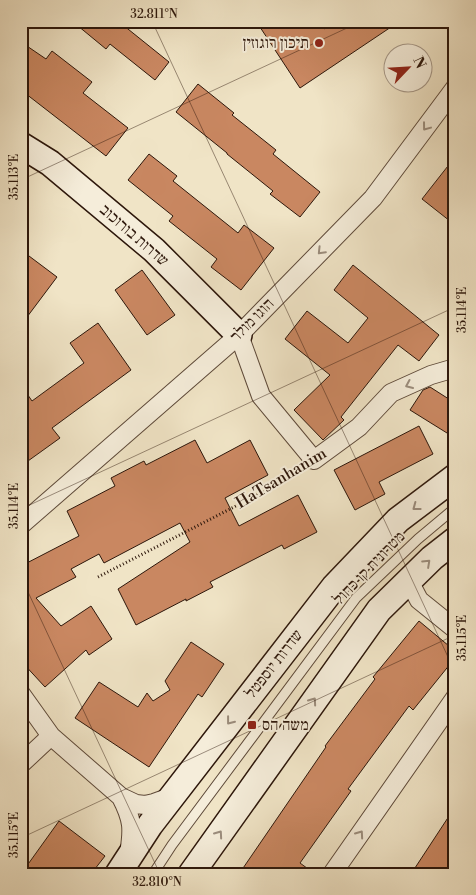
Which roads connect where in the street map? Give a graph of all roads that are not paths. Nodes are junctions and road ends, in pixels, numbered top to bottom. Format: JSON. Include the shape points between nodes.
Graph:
{"nodes":[{"id":1,"x":455,"y":88,"type":"edge"},
{"id":2,"x":21,"y":145,"type":"edge"},
{"id":3,"x":239,"y":335,"type":"junction"},
{"id":4,"x":455,"y":368,"type":"edge"},
{"id":5,"x":455,"y":477,"type":"edge"},
{"id":6,"x":455,"y":508,"type":"edge"},
{"id":7,"x":21,"y":525,"type":"edge"},
{"id":8,"x":455,"y":540,"type":"edge"},
{"id":9,"x":408,"y":581,"type":"junction"},
{"id":10,"x":455,"y":629,"type":"edge"},
{"id":11,"x":21,"y":694,"type":"edge"},
{"id":12,"x":455,"y":698,"type":"edge"},
{"id":13,"x":51,"y":736,"type":"junction"},
{"id":14,"x":21,"y":764,"type":"edge"},
{"id":15,"x":177,"y":790,"type":"junction"},
{"id":16,"x":121,"y":797,"type":"junction"},
{"id":17,"x":123,"y":865,"type":"edge"},
{"id":18,"x":153,"y":874,"type":"edge"},
{"id":19,"x":191,"y":874,"type":"edge"},
{"id":20,"x":332,"y":874,"type":"edge"}],
"edges":[{"from":1,"to":3,"type":"street","name":"הוגו מולר","one_way":true,"via":[[373,198]]},
{"from":2,"to":3,"type":"street","name":"שדרות בורוכוב","via":[[50,163],[154,250]]},
{"from":4,"to":3,"type":"street","name":"HaTsanhanim","one_way":true,"via":[[391,393],[359,427],[314,460],[261,396]]},
{"from":3,"to":7,"type":"street","name":"הוגו מולר"},
{"from":5,"to":15,"type":"street","name":"שדרות יוספטל","one_way":true,"via":[[398,520],[334,587]]},
{"from":6,"to":18,"type":"lane","name":"מטרונית קו כחול","via":[[356,598]]},
{"from":9,"to":8,"type":"street","one_way":true},
{"from":9,"to":10,"type":"street","via":[[419,600]]},
{"from":19,"to":9,"type":"street","one_way":true,"via":[[378,610]]},
{"from":11,"to":13,"type":"street"},
{"from":20,"to":12,"type":"street","one_way":true},
{"from":13,"to":14,"type":"street"},
{"from":13,"to":16,"type":"street"},
{"from":15,"to":16,"type":"street","via":[[154,804],[136,804]]},
{"from":15,"to":17,"type":"street","name":"שדרות יוספטל"},
{"from":16,"to":17,"type":"street","via":[[131,822],[132,837]]}]}
